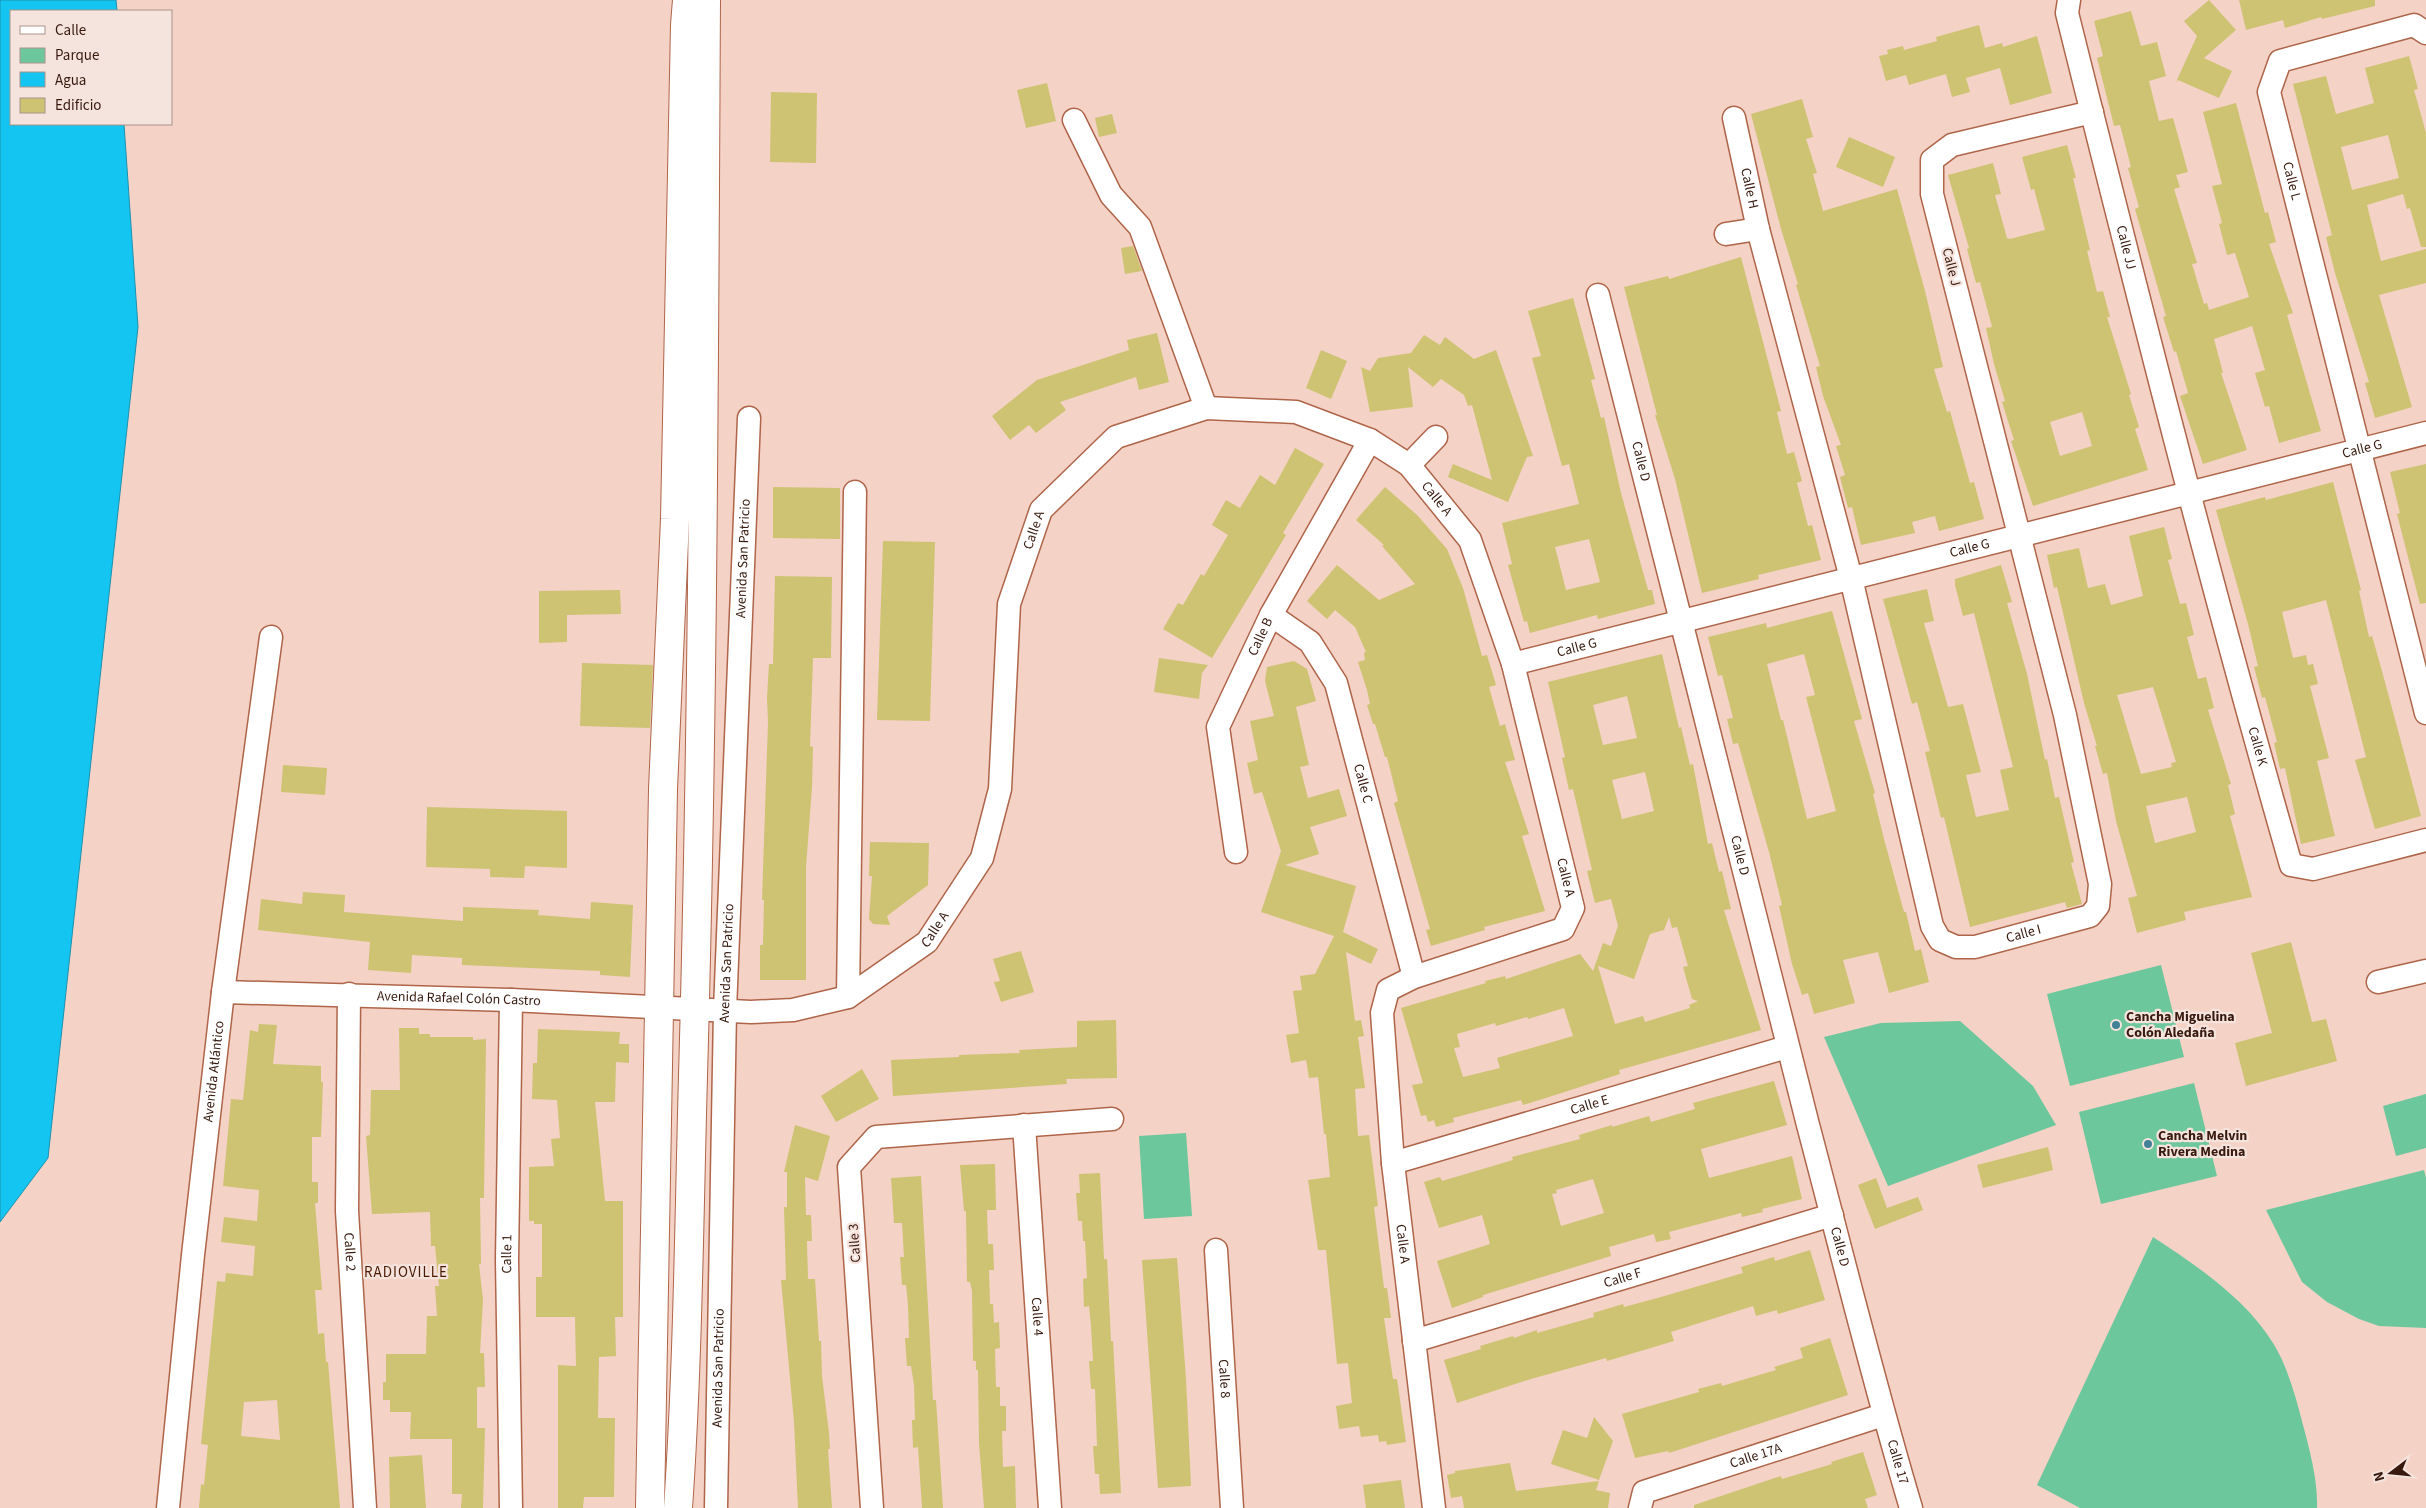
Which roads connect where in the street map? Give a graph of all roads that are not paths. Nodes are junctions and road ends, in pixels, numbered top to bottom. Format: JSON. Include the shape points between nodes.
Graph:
{"nodes":[{"id":1,"x":687,"y":0,"type":"edge"},
{"id":2,"x":706,"y":0,"type":"edge"},
{"id":3,"x":2069,"y":0,"type":"edge"},
{"id":4,"x":2426,"y":33,"type":"edge"},
{"id":5,"x":2092,"y":112,"type":"junction"},
{"id":6,"x":1734,"y":118,"type":"dead end"},
{"id":7,"x":1074,"y":120,"type":"dead end"},
{"id":8,"x":1758,"y":228,"type":"junction"},
{"id":9,"x":1726,"y":234,"type":"dead end"},
{"id":10,"x":1598,"y":295,"type":"dead end"},
{"id":11,"x":1206,"y":408,"type":"junction"},
{"id":12,"x":749,"y":418,"type":"dead end"},
{"id":13,"x":2426,"y":433,"type":"edge"},
{"id":14,"x":1436,"y":437,"type":"dead end"},
{"id":15,"x":1370,"y":440,"type":"junction"},
{"id":16,"x":2360,"y":450,"type":"junction"},
{"id":17,"x":1409,"y":465,"type":"junction"},
{"id":18,"x":855,"y":492,"type":"dead end"},
{"id":19,"x":2189,"y":494,"type":"junction"},
{"id":20,"x":2020,"y":536,"type":"junction"},
{"id":21,"x":1851,"y":578,"type":"junction"},
{"id":22,"x":1271,"y":616,"type":"junction"},
{"id":23,"x":1683,"y":622,"type":"junction"},
{"id":24,"x":271,"y":636,"type":"dead end"},
{"id":25,"x":1514,"y":664,"type":"junction"},
{"id":26,"x":2426,"y":713,"type":"edge"},
{"id":27,"x":2426,"y":840,"type":"edge"},
{"id":28,"x":1236,"y":852,"type":"dead end"},
{"id":29,"x":2426,"y":971,"type":"edge"},
{"id":30,"x":1414,"y":977,"type":"junction"},
{"id":31,"x":2378,"y":982,"type":"dead end"},
{"id":32,"x":223,"y":992,"type":"junction"},
{"id":33,"x":349,"y":994,"type":"junction"},
{"id":34,"x":848,"y":996,"type":"junction"},
{"id":35,"x":511,"y":1000,"type":"junction"},
{"id":36,"x":659,"y":1008,"type":"junction"},
{"id":37,"x":695,"y":1009,"type":"junction"},
{"id":38,"x":725,"y":1010,"type":"junction"},
{"id":39,"x":1787,"y":1047,"type":"junction"},
{"id":40,"x":1112,"y":1119,"type":"dead end"},
{"id":41,"x":1024,"y":1125,"type":"junction"},
{"id":42,"x":1393,"y":1163,"type":"junction"},
{"id":43,"x":1832,"y":1215,"type":"junction"},
{"id":44,"x":1216,"y":1250,"type":"dead end"},
{"id":45,"x":1414,"y":1341,"type":"junction"},
{"id":46,"x":1883,"y":1415,"type":"junction"},
{"id":47,"x":168,"y":1508,"type":"edge"},
{"id":48,"x":365,"y":1508,"type":"edge"},
{"id":49,"x":511,"y":1508,"type":"edge"},
{"id":50,"x":650,"y":1508,"type":"edge"},
{"id":51,"x":678,"y":1508,"type":"edge"},
{"id":52,"x":716,"y":1508,"type":"edge"},
{"id":53,"x":872,"y":1508,"type":"edge"},
{"id":54,"x":1050,"y":1508,"type":"edge"},
{"id":55,"x":1232,"y":1508,"type":"edge"},
{"id":56,"x":1434,"y":1508,"type":"edge"},
{"id":57,"x":1640,"y":1508,"type":"edge"},
{"id":58,"x":1911,"y":1508,"type":"edge"}],
"edges":[{"from":1,"to":36,"type":"main road"},
{"from":2,"to":37,"type":"main road","via":[[704,508]]},
{"from":3,"to":5,"type":"street","name":"Calle JJ","via":[[2067,13]]},
{"from":4,"to":16,"type":"street","name":"Calle L","via":[[2414,25],[2280,61],[2269,92]]},
{"from":5,"to":19,"type":"street","name":"Calle JJ"},
{"from":5,"to":20,"type":"street","name":"Calle J","via":[[1952,146],[1932,160],[1932,194]]},
{"from":6,"to":8,"type":"street","name":"Calle H"},
{"from":7,"to":11,"type":"street","via":[[1111,195],[1140,227]]},
{"from":8,"to":9,"type":"street","name":"Calle H"},
{"from":8,"to":21,"type":"street","name":"Calle I"},
{"from":10,"to":23,"type":"street","name":"Calle D"},
{"from":11,"to":15,"type":"street","name":"Calle A","via":[[1296,412]]},
{"from":11,"to":34,"type":"street","name":"Calle A","via":[[1116,437],[1041,510],[1009,604],[1000,789],[982,858],[927,942]]},
{"from":12,"to":38,"type":"street","name":"Avenida San Patricio"},
{"from":13,"to":16,"type":"street","name":"Calle G"},
{"from":14,"to":17,"type":"street"},
{"from":15,"to":17,"type":"street","name":"Calle A"},
{"from":15,"to":22,"type":"street","name":"Calle B"},
{"from":16,"to":19,"type":"street","name":"Calle G"},
{"from":16,"to":26,"type":"street"},
{"from":17,"to":25,"type":"street","name":"Calle A","via":[[1470,540]]},
{"from":18,"to":34,"type":"street"},
{"from":19,"to":20,"type":"street","name":"Calle G"},
{"from":19,"to":27,"type":"street","name":"Calle K","via":[[2291,865],[2313,869]]},
{"from":20,"to":21,"type":"street","name":"Calle G"},
{"from":20,"to":21,"type":"street","name":"Calle I","via":[[2065,715],[2100,884],[2098,906],[2090,916],[1975,947],[1956,947],[1940,940],[1932,926]]},
{"from":21,"to":23,"type":"street","name":"Calle G"},
{"from":22,"to":28,"type":"street","name":"Calle B","via":[[1218,726]]},
{"from":22,"to":30,"type":"street","name":"Calle C","via":[[1310,642],[1336,683]]},
{"from":23,"to":25,"type":"street","name":"Calle G"},
{"from":23,"to":39,"type":"street","name":"Calle D"},
{"from":24,"to":32,"type":"street","name":"Avenida Atlántico"},
{"from":25,"to":30,"type":"street","name":"Calle A","via":[[1573,908],[1563,928]]},
{"from":29,"to":31,"type":"street"},
{"from":30,"to":42,"type":"street","name":"Calle A","via":[[1388,990],[1382,1013]]},
{"from":32,"to":33,"type":"street","name":"Avenida Rafael Colón Castro"},
{"from":32,"to":47,"type":"street","name":"Avenida Atlántico"},
{"from":33,"to":35,"type":"street","name":"Avenida Rafael Colón Castro"},
{"from":33,"to":48,"type":"street","name":"Calle 2","via":[[347,1211]]},
{"from":34,"to":38,"type":"street","name":"Calle A","via":[[793,1010]]},
{"from":35,"to":36,"type":"street","name":"Avenida Rafael Colón Castro"},
{"from":35,"to":49,"type":"street","name":"Calle 1","via":[[507,1260]]},
{"from":36,"to":37,"type":"street","name":"Avenida Rafael Colón Castro"},
{"from":36,"to":50,"type":"main road"},
{"from":37,"to":38,"type":"street","name":"Calle A"},
{"from":37,"to":51,"type":"main road"},
{"from":38,"to":52,"type":"street","name":"Avenida San Patricio"},
{"from":39,"to":42,"type":"street","name":"Calle E"},
{"from":39,"to":43,"type":"street","name":"Calle D"},
{"from":40,"to":41,"type":"street","name":"Calle 3"},
{"from":41,"to":53,"type":"street","name":"Calle 3","via":[[876,1136],[850,1167]]},
{"from":41,"to":54,"type":"street","name":"Calle 4"},
{"from":42,"to":45,"type":"street","name":"Calle A"},
{"from":43,"to":45,"type":"street","name":"Calle F"},
{"from":43,"to":46,"type":"street","name":"Calle D"},
{"from":44,"to":55,"type":"street","name":"Calle 8"},
{"from":45,"to":56,"type":"street","name":"Calle A"},
{"from":46,"to":57,"type":"street","name":"Calle 17A","via":[[1644,1492]]},
{"from":46,"to":58,"type":"street","name":"Calle 17"}]}
